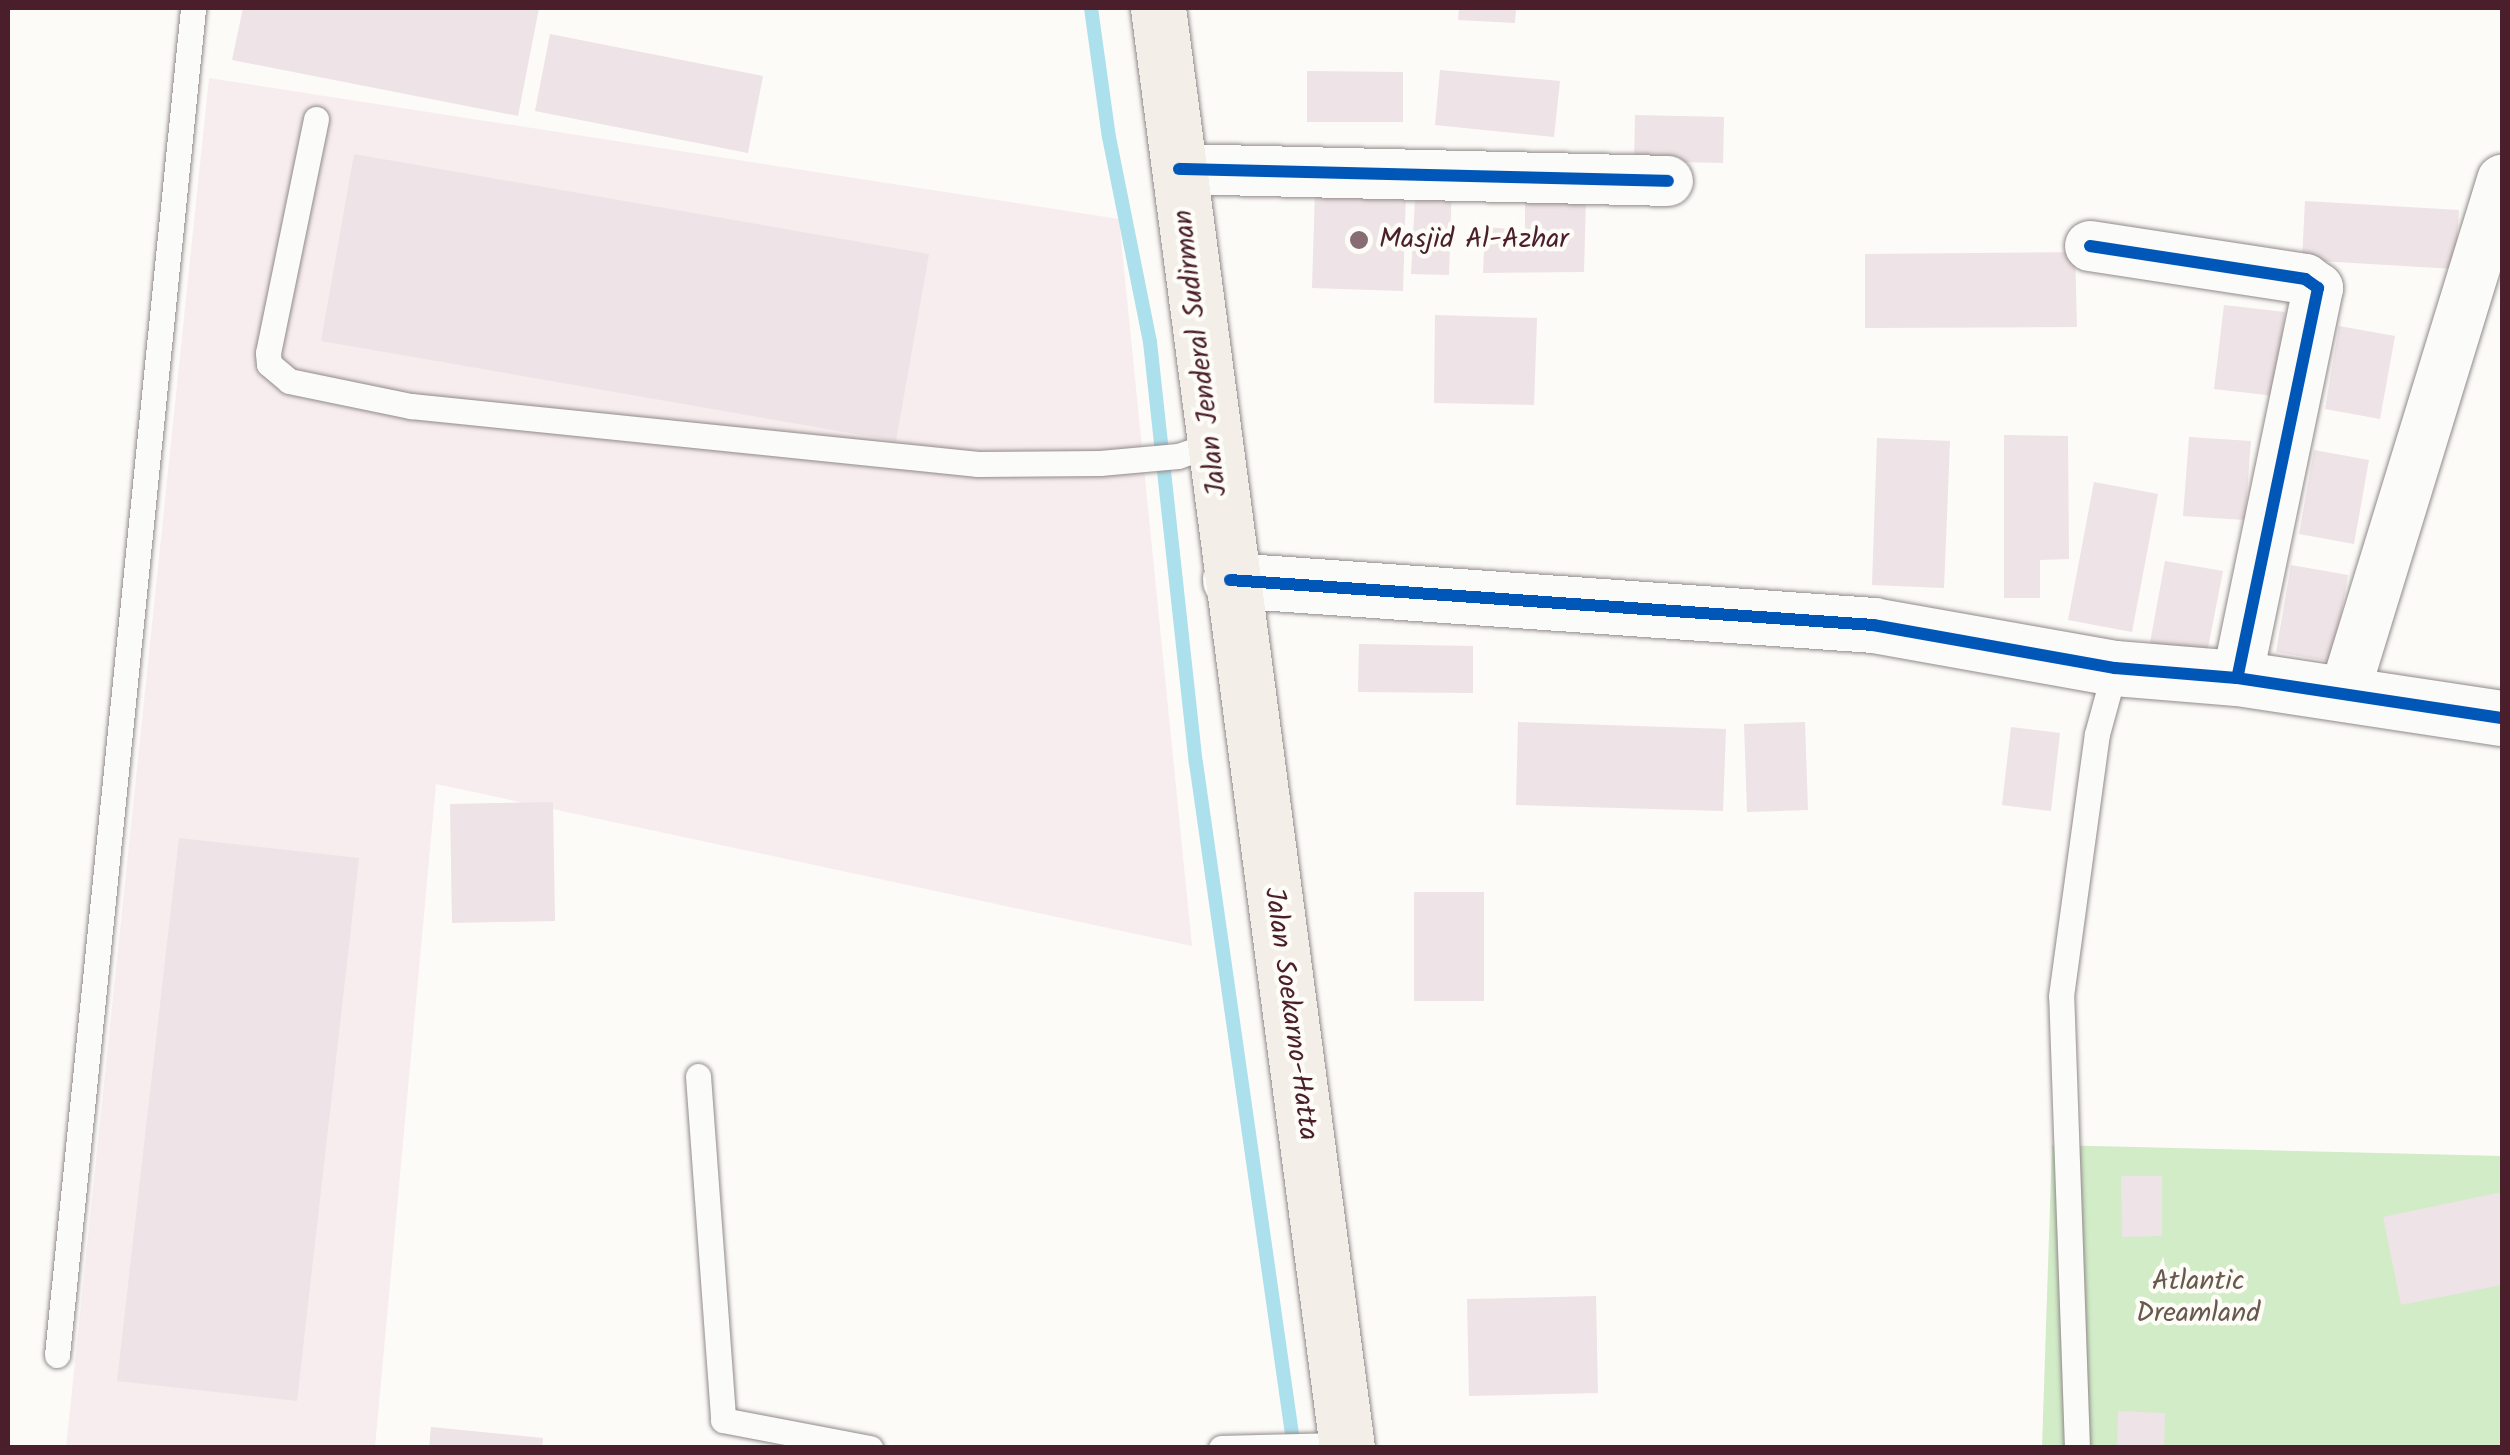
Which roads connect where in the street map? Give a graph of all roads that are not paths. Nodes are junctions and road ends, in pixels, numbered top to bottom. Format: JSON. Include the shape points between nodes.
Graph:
{"nodes":[{"id":1,"x":193,"y":8,"type":"edge"},
{"id":2,"x":1158,"y":8,"type":"edge"},
{"id":3,"x":316,"y":120,"type":"dead end"},
{"id":4,"x":1178,"y":168,"type":"junction"},
{"id":5,"x":1668,"y":180,"type":"dead end"},
{"id":6,"x":2502,"y":180,"type":"edge"},
{"id":7,"x":2090,"y":246,"type":"dead end"},
{"id":8,"x":1195,"y":450,"type":"junction"},
{"id":9,"x":1230,"y":580,"type":"junction"},
{"id":10,"x":2115,"y":668,"type":"junction"},
{"id":11,"x":2237,"y":678,"type":"junction"},
{"id":12,"x":2344,"y":694,"type":"junction"},
{"id":13,"x":2502,"y":718,"type":"edge"},
{"id":14,"x":698,"y":1076,"type":"dead end"},
{"id":15,"x":57,"y":1355,"type":"dead end"},
{"id":16,"x":1339,"y":1446,"type":"edge"},
{"id":17,"x":1230,"y":1447,"type":"edge"},
{"id":18,"x":870,"y":1448,"type":"edge"},
{"id":19,"x":1221,"y":1448,"type":"edge"},
{"id":20,"x":2077,"y":1448,"type":"edge"}],
"edges":[{"from":1,"to":15,"type":"lane"},
{"from":2,"to":4,"type":"main road","name":"Jalan Jenderal Sudirman"},
{"from":3,"to":8,"type":"lane","via":[[268,354],[269,364],[289,381],[410,406],[978,464],[1100,463]]},
{"from":4,"to":5,"type":"street"},
{"from":4,"to":8,"type":"main road","name":"Jalan Jenderal Sudirman"},
{"from":6,"to":12,"type":"street"},
{"from":7,"to":11,"type":"street","via":[[2305,279],[2318,288]]},
{"from":8,"to":9,"type":"main road","name":"Jalan Jenderal Sudirman"},
{"from":9,"to":10,"type":"street","via":[[1873,625]]},
{"from":9,"to":16,"type":"main road","name":"Jalan Soekarno-Hatta"},
{"from":10,"to":11,"type":"street"},
{"from":10,"to":20,"type":"lane","via":[[2097,734],[2061,996]]},
{"from":11,"to":12,"type":"street"},
{"from":12,"to":13,"type":"street"},
{"from":14,"to":18,"type":"lane","via":[[723,1420]]},
{"from":16,"to":17,"type":"lane"},
{"from":17,"to":19,"type":"lane"}]}
